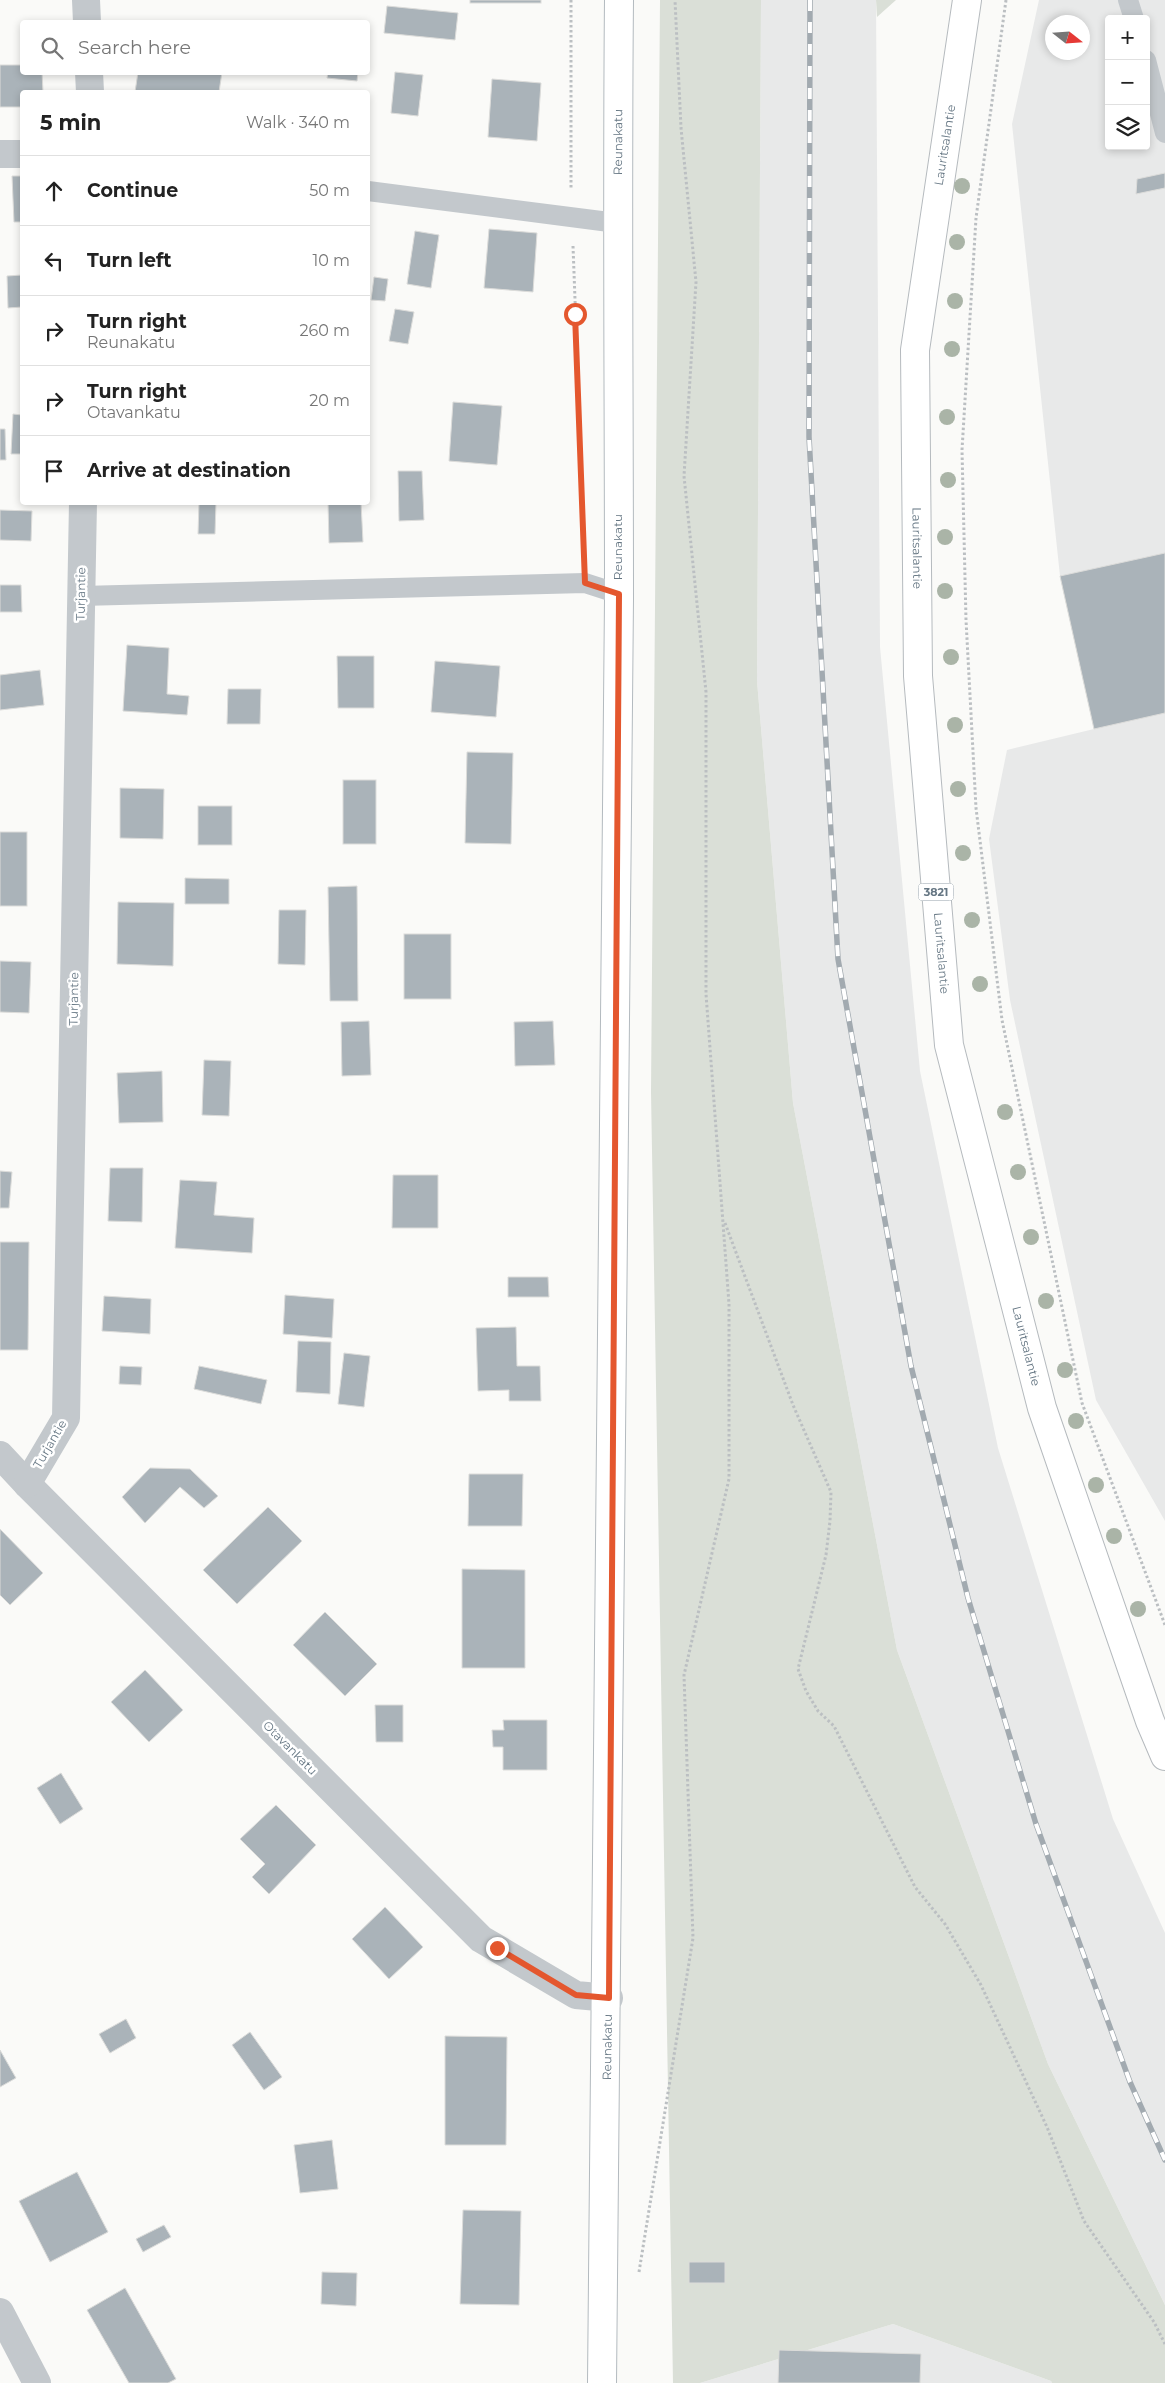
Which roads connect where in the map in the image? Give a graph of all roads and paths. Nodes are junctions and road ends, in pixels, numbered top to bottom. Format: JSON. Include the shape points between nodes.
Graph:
{"nodes":[{"id":1,"x":86,"y":0,"type":"edge"},
{"id":2,"x":570,"y":0,"type":"edge"},
{"id":3,"x":619,"y":0,"type":"edge"},
{"id":4,"x":675,"y":0,"type":"edge"},
{"id":5,"x":967,"y":0,"type":"edge"},
{"id":6,"x":1006,"y":0,"type":"edge"},
{"id":7,"x":1128,"y":0,"type":"edge"},
{"id":8,"x":1133,"y":15,"type":"edge"},
{"id":9,"x":87,"y":20,"type":"edge"},
{"id":10,"x":89,"y":75,"type":"edge"},
{"id":11,"x":1150,"y":75,"type":"edge"},
{"id":12,"x":90,"y":90,"type":"edge"},
{"id":13,"x":1165,"y":133,"type":"edge"},
{"id":14,"x":0,"y":154,"type":"edge"},
{"id":15,"x":20,"y":154,"type":"edge"},
{"id":16,"x":370,"y":191,"type":"edge"},
{"id":17,"x":572,"y":218,"type":"junction"},
{"id":18,"x":617,"y":223,"type":"junction"},
{"id":19,"x":83,"y":505,"type":"edge"},
{"id":20,"x":585,"y":583,"type":"junction"},
{"id":21,"x":619,"y":594,"type":"junction"},
{"id":22,"x":81,"y":596,"type":"junction"},
{"id":23,"x":723,"y":1216,"type":"junction"},
{"id":24,"x":0,"y":1455,"type":"edge"},
{"id":25,"x":27,"y":1484,"type":"junction"},
{"id":26,"x":1165,"y":1625,"type":"edge"},
{"id":27,"x":1165,"y":1756,"type":"edge"},
{"id":28,"x":609,"y":1998,"type":"junction"},
{"id":29,"x":639,"y":2273,"type":"dead end"},
{"id":30,"x":0,"y":2312,"type":"edge"},
{"id":31,"x":1165,"y":2344,"type":"edge"},
{"id":32,"x":37,"y":2383,"type":"edge"},
{"id":33,"x":602,"y":2383,"type":"edge"}],
"edges":[{"from":1,"to":9,"type":"street"},
{"from":2,"to":17,"type":"path"},
{"from":3,"to":18,"type":"main road","name":"Reunakatu"},
{"from":4,"to":23,"type":"path","via":[[681,128],[696,282],[684,476],[706,692],[706,994]]},
{"from":5,"to":27,"type":"main road","name":"Lauritsalantie","number":"3821","via":[[915,350],[918,676],[949,1045],[1042,1408]]},
{"from":6,"to":26,"type":"path","via":[[976,218],[962,450],[976,808],[1002,1020],[1082,1403]]},
{"from":7,"to":8,"type":"lane"},
{"from":10,"to":12,"type":"street"},
{"from":11,"to":13,"type":"lane"},
{"from":14,"to":15,"type":"street"},
{"from":16,"to":17,"type":"lane"},
{"from":17,"to":18,"type":"lane"},
{"from":17,"to":20,"type":"path"},
{"from":18,"to":21,"type":"main road","name":"Reunakatu"},
{"from":19,"to":22,"type":"street","name":"Turjantie"},
{"from":20,"to":21,"type":"lane"},
{"from":20,"to":22,"type":"lane"},
{"from":21,"to":28,"type":"main road","name":"Reunakatu"},
{"from":22,"to":25,"type":"street","name":"Turjantie","via":[[66,1418]]},
{"from":23,"to":29,"type":"path","via":[[730,1304],[729,1479],[684,1675],[693,1938]]},
{"from":23,"to":31,"type":"path","via":[[793,1405],[831,1492],[826,1555],[798,1669],[806,1691],[818,1711],[834,1726],[915,1887],[945,1924],[980,1985],[1047,2127],[1084,2221],[1154,2322]]},
{"from":24,"to":25,"type":"street","name":"Otavankatu"},
{"from":25,"to":28,"type":"street","name":"Otavankatu","via":[[481,1939],[576,1995]]},
{"from":28,"to":33,"type":"main road","name":"Reunakatu"},
{"from":30,"to":32,"type":"street"}]}
